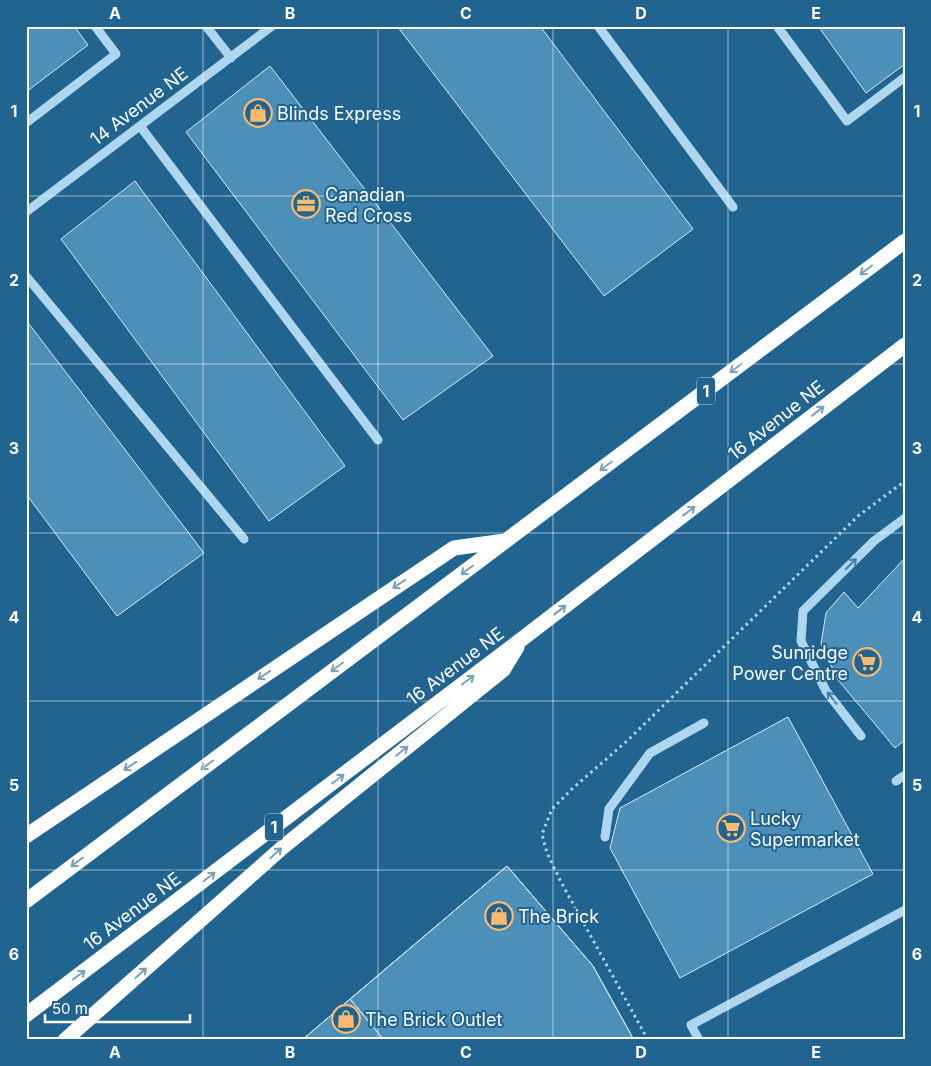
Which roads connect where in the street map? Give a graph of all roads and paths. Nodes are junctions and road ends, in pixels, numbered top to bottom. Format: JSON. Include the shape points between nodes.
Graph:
{"nodes":[{"id":1,"x":95,"y":26,"type":"edge"},
{"id":2,"x":206,"y":26,"type":"edge"},
{"id":3,"x":272,"y":26,"type":"edge"},
{"id":4,"x":598,"y":26,"type":"edge"},
{"id":5,"x":778,"y":26,"type":"edge"},
{"id":6,"x":230,"y":58,"type":"junction"},
{"id":7,"x":905,"y":76,"type":"edge"},
{"id":8,"x":26,"y":123,"type":"edge"},
{"id":9,"x":140,"y":126,"type":"junction"},
{"id":10,"x":733,"y":207,"type":"dead end"},
{"id":11,"x":26,"y":212,"type":"edge"},
{"id":12,"x":905,"y":241,"type":"edge"},
{"id":13,"x":26,"y":276,"type":"edge"},
{"id":14,"x":905,"y":345,"type":"edge"},
{"id":15,"x":378,"y":440,"type":"dead end"},
{"id":16,"x":905,"y":518,"type":"edge"},
{"id":17,"x":244,"y":539,"type":"dead end"},
{"id":18,"x":506,"y":541,"type":"junction"},
{"id":19,"x":522,"y":639,"type":"junction"},
{"id":20,"x":704,"y":723,"type":"dead end"},
{"id":21,"x":862,"y":736,"type":"dead end"},
{"id":22,"x":905,"y":775,"type":"edge"},
{"id":23,"x":896,"y":781,"type":"dead end"},
{"id":24,"x":26,"y":836,"type":"edge"},
{"id":25,"x":605,"y":837,"type":"dead end"},
{"id":26,"x":26,"y":901,"type":"edge"},
{"id":27,"x":905,"y":910,"type":"edge"},
{"id":28,"x":26,"y":1015,"type":"edge"},
{"id":29,"x":65,"y":1040,"type":"edge"},
{"id":30,"x":699,"y":1040,"type":"edge"}],
"edges":[{"from":1,"to":8,"type":"street","via":[[116,54]]},
{"from":2,"to":6,"type":"street"},
{"from":3,"to":6,"type":"street","name":"14 Avenue NE"},
{"from":4,"to":10,"type":"street"},
{"from":5,"to":7,"type":"street","via":[[847,121]]},
{"from":6,"to":9,"type":"street","name":"14 Avenue NE"},
{"from":9,"to":11,"type":"street","name":"14 Avenue NE"},
{"from":9,"to":15,"type":"street"},
{"from":12,"to":18,"type":"highway","number":"1","one_way":true},
{"from":13,"to":17,"type":"street"},
{"from":19,"to":14,"type":"highway","name":"16 Avenue NE","number":"1","one_way":true},
{"from":21,"to":16,"type":"street","one_way":true,"via":[[826,691],[800,641],[803,611],[874,541]]},
{"from":18,"to":24,"type":"highway","one_way":true,"via":[[454,548]]},
{"from":18,"to":26,"type":"highway","number":"1","one_way":true},
{"from":28,"to":19,"type":"highway","name":"16 Avenue NE","number":"1","one_way":true},
{"from":29,"to":19,"type":"highway","one_way":true,"via":[[283,847],[503,670]]},
{"from":20,"to":25,"type":"street","via":[[650,753],[609,809]]},
{"from":22,"to":23,"type":"street"},
{"from":27,"to":30,"type":"street","via":[[691,1025]]}]}
